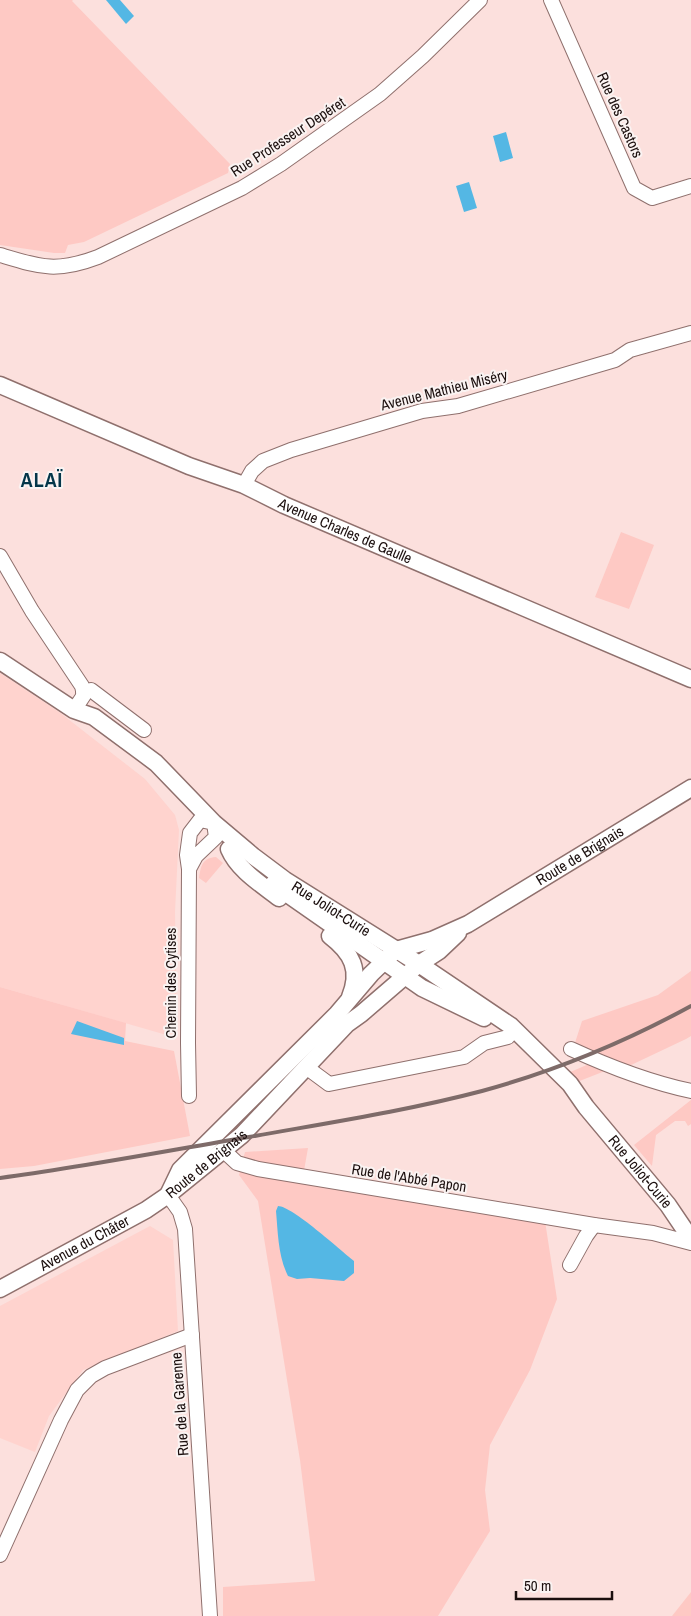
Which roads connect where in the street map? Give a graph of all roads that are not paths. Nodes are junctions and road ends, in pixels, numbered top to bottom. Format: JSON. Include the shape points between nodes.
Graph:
{"nodes":[{"id":1,"x":480,"y":0,"type":"edge"},
{"id":2,"x":551,"y":0,"type":"edge"},
{"id":3,"x":691,"y":186,"type":"edge"},
{"id":4,"x":0,"y":255,"type":"edge"},
{"id":5,"x":0,"y":265,"type":"edge"},
{"id":6,"x":31,"y":265,"type":"junction"},
{"id":7,"x":691,"y":333,"type":"edge"},
{"id":8,"x":0,"y":384,"type":"edge"},
{"id":9,"x":244,"y":485,"type":"junction"},
{"id":10,"x":0,"y":556,"type":"edge"},
{"id":11,"x":0,"y":661,"type":"edge"},
{"id":12,"x":691,"y":679,"type":"edge"},
{"id":13,"x":84,"y":692,"type":"junction"},
{"id":14,"x":74,"y":710,"type":"junction"},
{"id":15,"x":144,"y":730,"type":"dead end"},
{"id":16,"x":691,"y":788,"type":"edge"},
{"id":17,"x":210,"y":827,"type":"junction"},
{"id":18,"x":230,"y":849,"type":"junction"},
{"id":19,"x":189,"y":869,"type":"junction"},
{"id":20,"x":468,"y":924,"type":"junction"},
{"id":21,"x":396,"y":950,"type":"junction"},
{"id":22,"x":418,"y":964,"type":"junction"},
{"id":23,"x":393,"y":969,"type":"junction"},
{"id":24,"x":349,"y":1001,"type":"junction"},
{"id":25,"x":508,"y":1037,"type":"junction"},
{"id":26,"x":571,"y":1050,"type":"dead end"},
{"id":27,"x":306,"y":1067,"type":"junction"},
{"id":28,"x":691,"y":1091,"type":"edge"},
{"id":29,"x":189,"y":1096,"type":"dead end"},
{"id":30,"x":586,"y":1107,"type":"junction"},
{"id":31,"x":224,"y":1151,"type":"junction"},
{"id":32,"x":168,"y":1195,"type":"junction"},
{"id":33,"x":594,"y":1225,"type":"junction"},
{"id":34,"x":691,"y":1241,"type":"edge"},
{"id":35,"x":570,"y":1265,"type":"dead end"},
{"id":36,"x":0,"y":1290,"type":"edge"},
{"id":37,"x":192,"y":1335,"type":"junction"},
{"id":38,"x":0,"y":1555,"type":"edge"},
{"id":39,"x":210,"y":1616,"type":"edge"}],
"edges":[{"from":1,"to":6,"type":"street","name":"Rue Professeur Depéret","via":[[380,94],[282,164],[98,257],[57,268]]},
{"from":2,"to":3,"type":"street","name":"Rue des Castors","via":[[634,188],[652,198]]},
{"from":4,"to":6,"type":"street","name":"Rue Professeur Depéret"},
{"from":5,"to":6,"type":"street"},
{"from":7,"to":9,"type":"street","name":"Avenue Mathieu Miséry","via":[[630,350],[615,360],[458,406],[422,411],[291,450],[262,461]]},
{"from":8,"to":9,"type":"main road","name":"Avenue Charles de Gaulle","via":[[189,466]]},
{"from":9,"to":12,"type":"main road","name":"Avenue Charles de Gaulle"},
{"from":10,"to":13,"type":"street"},
{"from":11,"to":14,"type":"main road","name":"Rue Joliot-Curie"},
{"from":13,"to":14,"type":"street","via":[[82,701]]},
{"from":13,"to":15,"type":"street","via":[[91,690]]},
{"from":14,"to":17,"type":"main road","name":"Rue Joliot-Curie","via":[[88,726],[149,770]]},
{"from":16,"to":20,"type":"main road","name":"Route de Brignais"},
{"from":17,"to":18,"type":"main road","name":"Rue Joliot-Curie"},
{"from":17,"to":19,"type":"street"},
{"from":17,"to":19,"type":"street","name":"Chemin des Cytises","via":[[190,832]]},
{"from":17,"to":21,"type":"main road","name":"Rue Joliot-Curie","via":[[285,880]]},
{"from":18,"to":23,"type":"main road","name":"Rue Joliot-Curie","via":[[276,887]]},
{"from":18,"to":24,"type":"main road","name":"Rue Joliot-Curie","via":[[234,860],[261,885],[346,950],[356,976]]},
{"from":19,"to":29,"type":"street","name":"Chemin des Cytises"},
{"from":20,"to":21,"type":"main road","name":"Route de Brignais","via":[[432,940]]},
{"from":20,"to":22,"type":"main road","name":"Route de Brignais","via":[[439,951]]},
{"from":21,"to":22,"type":"main road","name":"Rue Joliot-Curie"},
{"from":21,"to":23,"type":"main road","name":"Route de Brignais"},
{"from":22,"to":23,"type":"main road","name":"Route de Brignais"},
{"from":22,"to":30,"type":"main road","name":"Rue Joliot-Curie","via":[[512,1026],[570,1084]]},
{"from":23,"to":24,"type":"main road","name":"Route de Brignais"},
{"from":23,"to":25,"type":"main road","name":"Rue Joliot-Curie","via":[[422,988],[490,1022]]},
{"from":23,"to":27,"type":"main road","name":"Route de Brignais","via":[[361,1014],[347,1024]]},
{"from":24,"to":32,"type":"main road","name":"Route de Brignais","via":[[180,1170]]},
{"from":25,"to":27,"type":"street","via":[[484,1043],[464,1057],[329,1084]]},
{"from":25,"to":30,"type":"main road","name":"Rue Joliot-Curie"},
{"from":26,"to":28,"type":"street","via":[[610,1067]]},
{"from":27,"to":31,"type":"main road","name":"Route de Brignais"},
{"from":30,"to":34,"type":"main road","name":"Rue Joliot-Curie","via":[[668,1205]]},
{"from":31,"to":32,"type":"main road","name":"Route de Brignais"},
{"from":31,"to":33,"type":"street","name":"Rue de l'Abbé Papon","via":[[237,1163],[258,1169]]},
{"from":32,"to":36,"type":"main road","name":"Avenue du Châter"},
{"from":32,"to":37,"type":"street","name":"Rue de la Garenne","via":[[180,1212],[185,1229]]},
{"from":33,"to":34,"type":"street","name":"Rue de l'Abbé Papon"},
{"from":33,"to":35,"type":"street"},
{"from":37,"to":38,"type":"street","via":[[105,1368],[77,1390]]},
{"from":37,"to":39,"type":"street","name":"Rue de la Garenne"}]}
